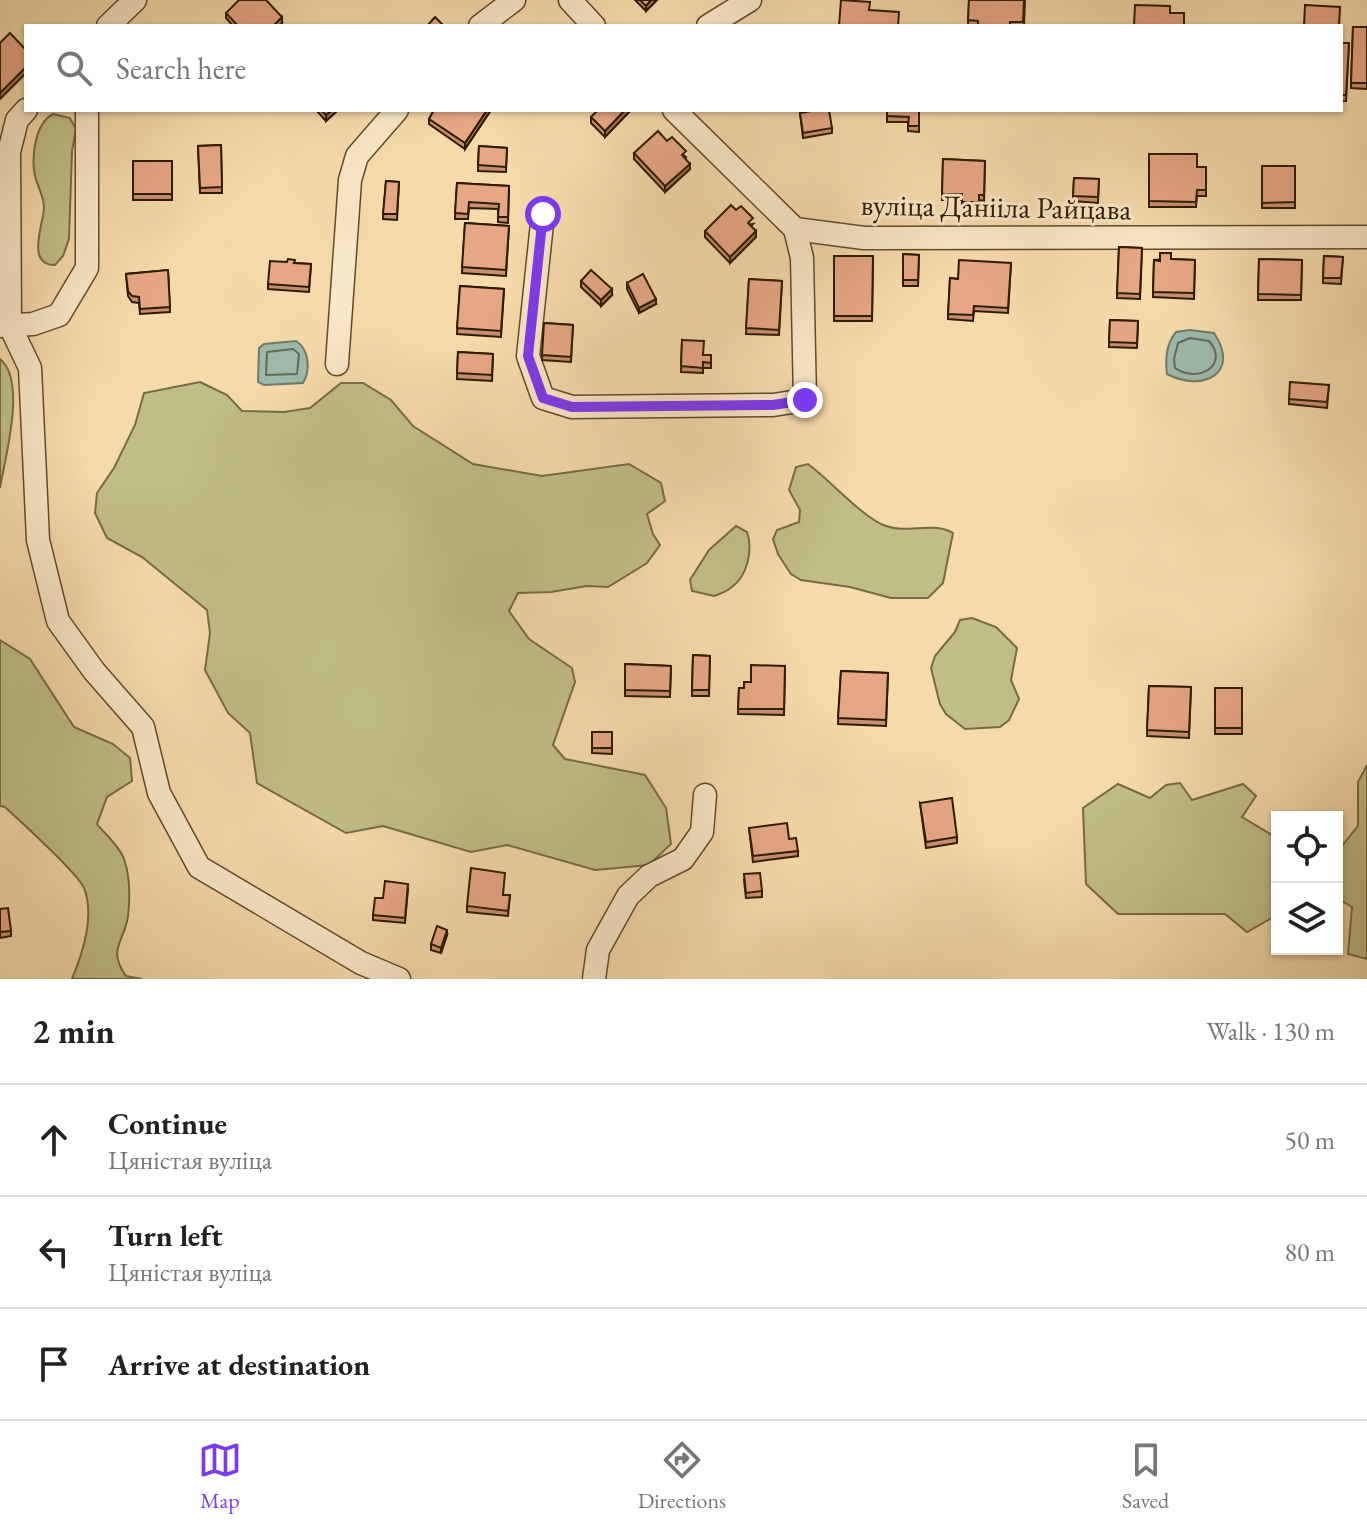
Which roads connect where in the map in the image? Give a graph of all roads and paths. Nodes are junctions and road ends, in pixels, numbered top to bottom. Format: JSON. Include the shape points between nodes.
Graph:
{"nodes":[{"id":1,"x":135,"y":0,"type":"edge"},
{"id":2,"x":514,"y":0,"type":"edge"},
{"id":3,"x":570,"y":0,"type":"edge"},
{"id":4,"x":750,"y":0,"type":"edge"},
{"id":5,"x":110,"y":24,"type":"edge"},
{"id":6,"x":483,"y":24,"type":"edge"},
{"id":7,"x":592,"y":24,"type":"edge"},
{"id":8,"x":711,"y":24,"type":"edge"},
{"id":9,"x":24,"y":112,"type":"edge"},
{"id":10,"x":87,"y":112,"type":"edge"},
{"id":11,"x":395,"y":112,"type":"edge"},
{"id":12,"x":676,"y":112,"type":"edge"},
{"id":13,"x":543,"y":214,"type":"dead end"},
{"id":14,"x":795,"y":229,"type":"junction"},
{"id":15,"x":1367,"y":237,"type":"edge"},
{"id":16,"x":5,"y":326,"type":"edge"},
{"id":17,"x":337,"y":364,"type":"dead end"},
{"id":18,"x":705,"y":795,"type":"dead end"},
{"id":19,"x":399,"y":979,"type":"edge"},
{"id":20,"x":594,"y":979,"type":"edge"}],
"edges":[{"from":1,"to":5,"type":"street"},
{"from":2,"to":6,"type":"street"},
{"from":3,"to":7,"type":"street"},
{"from":4,"to":8,"type":"street"},
{"from":9,"to":16,"type":"street","via":[[9,152]]},
{"from":10,"to":16,"type":"street","via":[[87,268],[59,315]]},
{"from":11,"to":17,"type":"street","via":[[357,156],[350,180]]},
{"from":12,"to":14,"type":"street"},
{"from":13,"to":14,"type":"street","via":[[528,356],[543,398],[572,407],[773,405],[805,400],[802,258]]},
{"from":14,"to":15,"type":"street","name":"вуліца Данііла Райцава","via":[[864,238]]},
{"from":16,"to":19,"type":"street","via":[[30,368],[38,540],[58,621],[143,727],[159,793],[199,867],[361,963]]},
{"from":18,"to":20,"type":"street","via":[[702,832],[683,859],[649,876],[628,896],[598,950]]}]}
